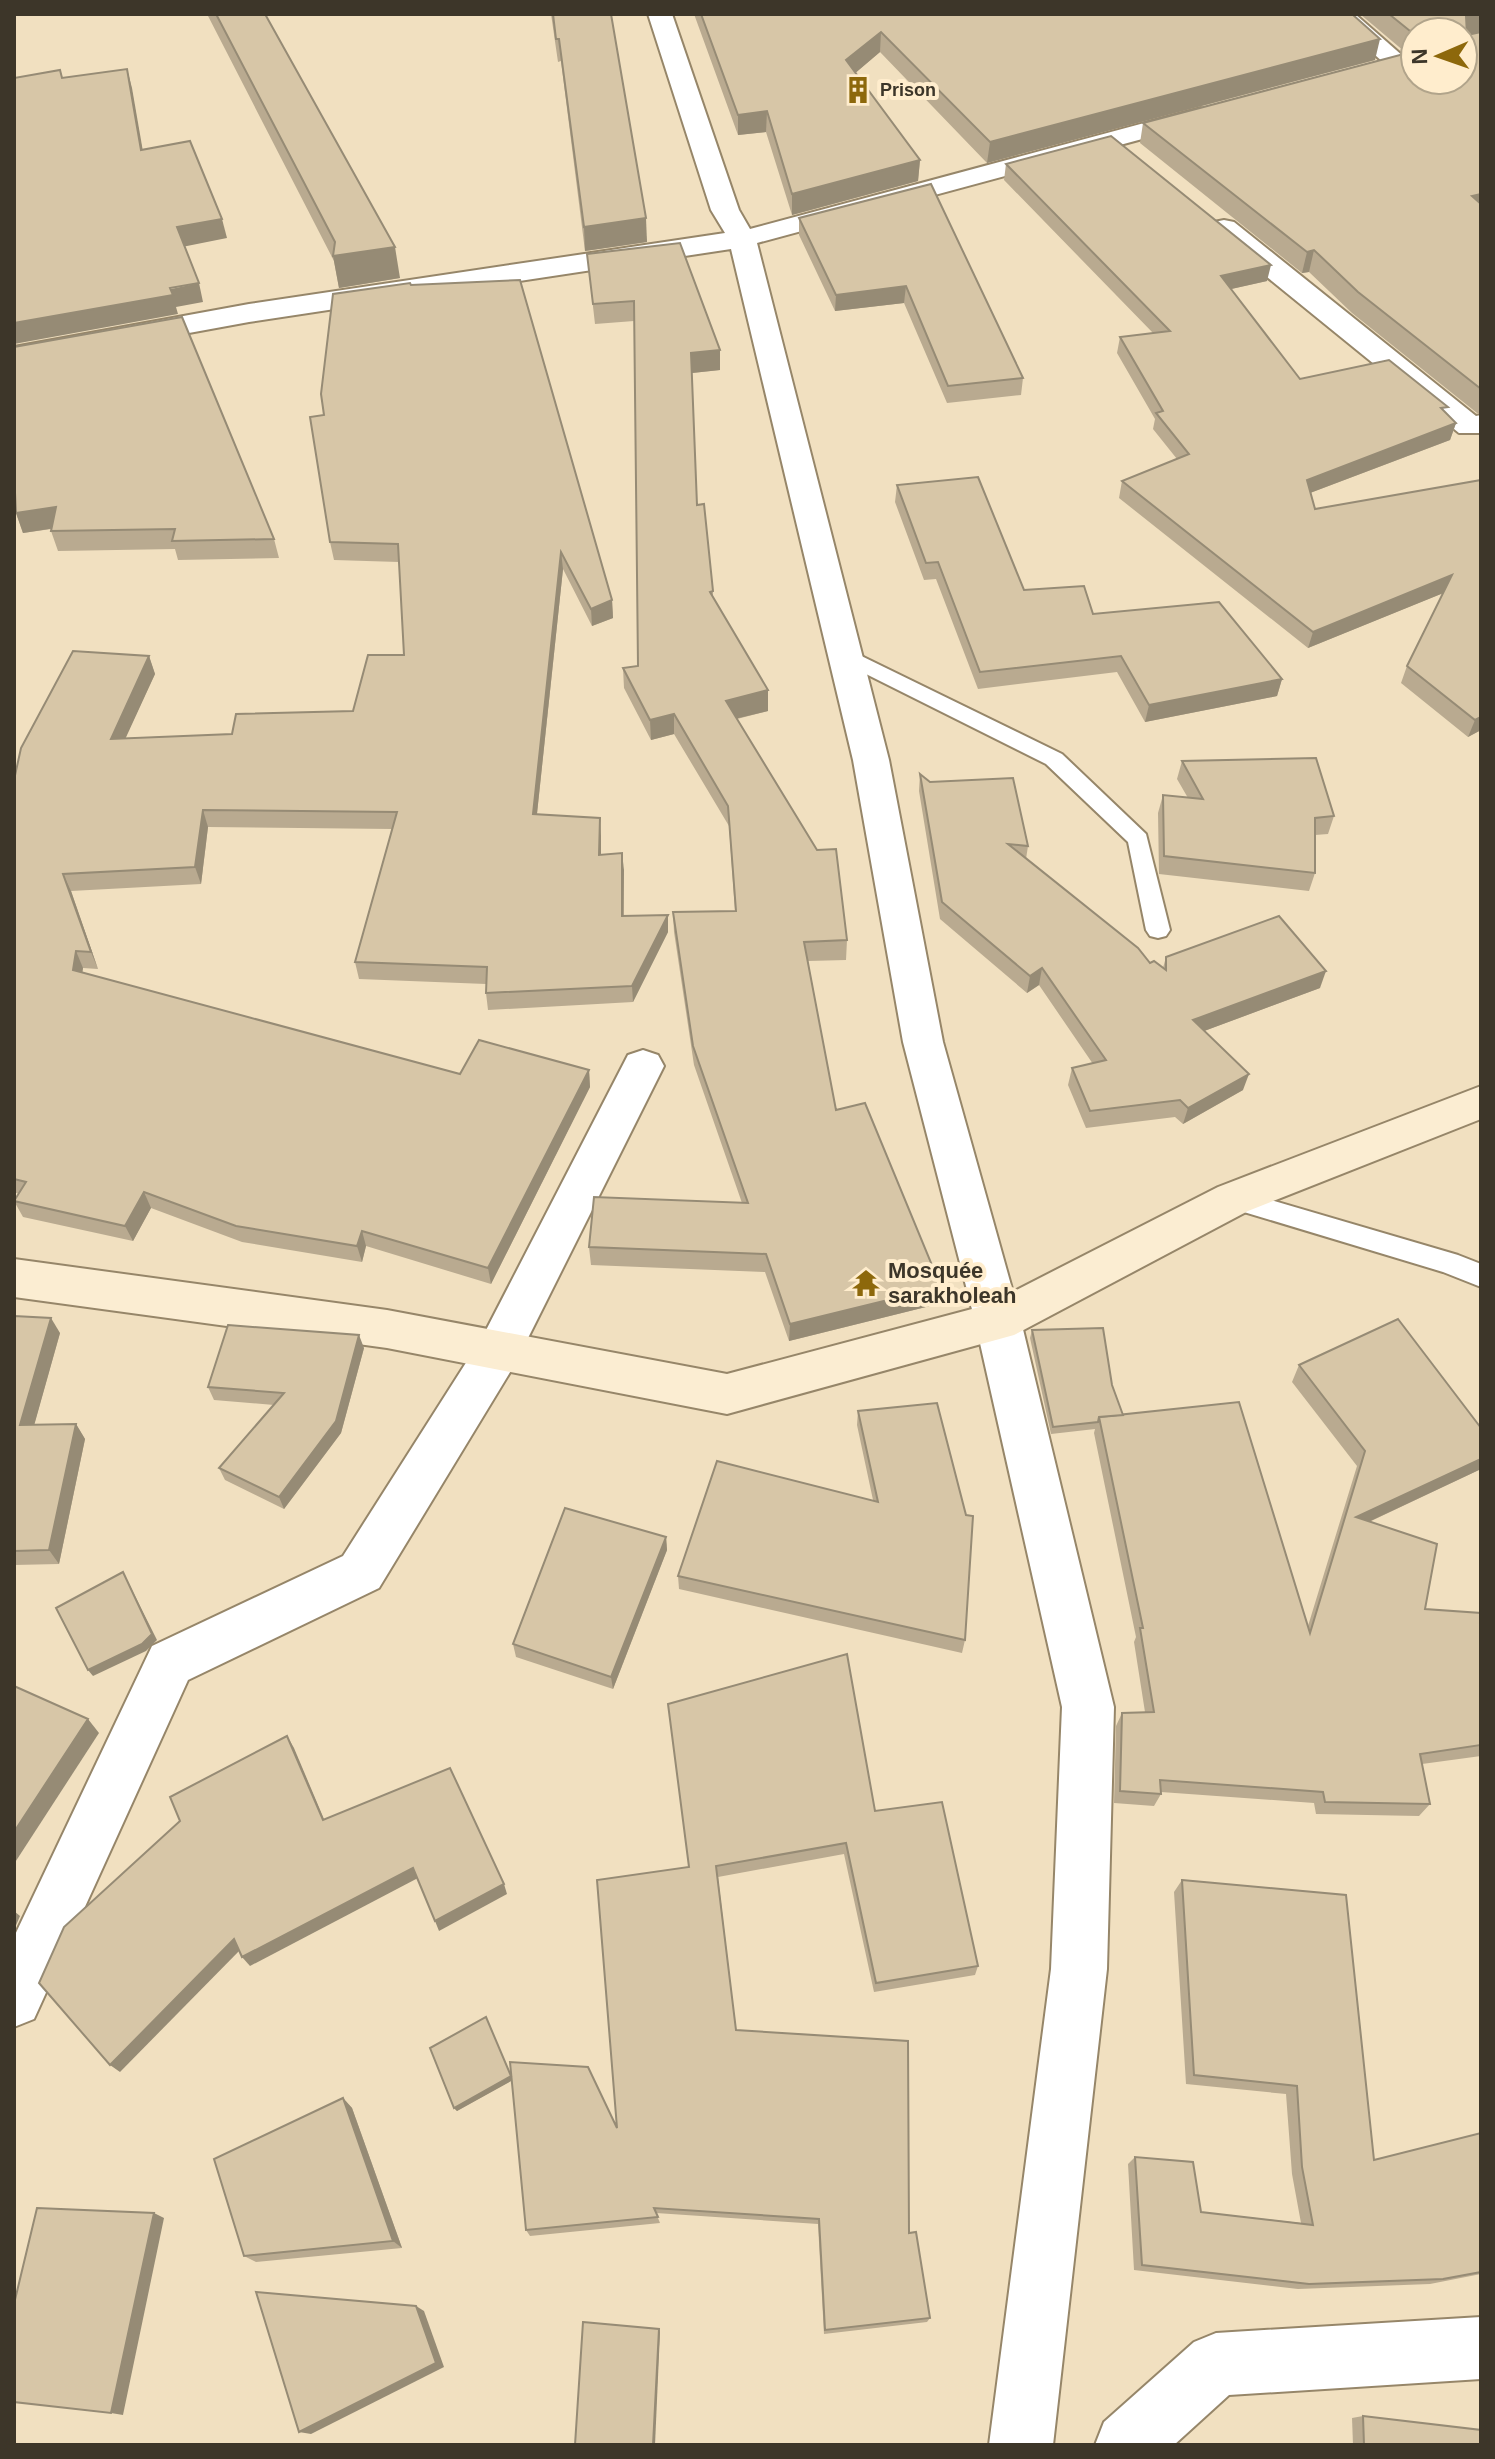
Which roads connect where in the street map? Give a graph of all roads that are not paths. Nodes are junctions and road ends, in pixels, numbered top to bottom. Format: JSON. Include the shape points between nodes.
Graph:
{"nodes":[{"id":1,"x":660,"y":14,"type":"edge"},
{"id":2,"x":1340,"y":14,"type":"edge"},
{"id":3,"x":1399,"y":56,"type":"edge"},
{"id":4,"x":1399,"y":64,"type":"edge"},
{"id":5,"x":1370,"y":71,"type":"edge"},
{"id":6,"x":1219,"y":111,"type":"edge"},
{"id":7,"x":1113,"y":139,"type":"junction"},
{"id":8,"x":1138,"y":159,"type":"edge"},
{"id":9,"x":1199,"y":208,"type":"edge"},
{"id":10,"x":742,"y":239,"type":"junction"},
{"id":11,"x":14,"y":356,"type":"edge"},
{"id":12,"x":1477,"y":429,"type":"edge"},
{"id":13,"x":845,"y":655,"type":"junction"},
{"id":14,"x":1158,"y":930,"type":"dead end"},
{"id":15,"x":643,"y":1066,"type":"dead end"},
{"id":16,"x":1481,"y":1102,"type":"edge"},
{"id":17,"x":1233,"y":1199,"type":"junction"},
{"id":18,"x":1481,"y":1276,"type":"edge"},
{"id":19,"x":14,"y":1278,"type":"edge"},
{"id":20,"x":998,"y":1321,"type":"junction"},
{"id":21,"x":499,"y":1350,"type":"junction"},
{"id":22,"x":14,"y":1999,"type":"edge"},
{"id":23,"x":1481,"y":2348,"type":"edge"},
{"id":24,"x":1021,"y":2445,"type":"edge"},
{"id":25,"x":1127,"y":2445,"type":"edge"}],
"edges":[{"from":1,"to":10,"type":"street","via":[[725,210]]},
{"from":2,"to":3,"type":"street"},
{"from":4,"to":5,"type":"street"},
{"from":6,"to":7,"type":"street"},
{"from":7,"to":8,"type":"street"},
{"from":7,"to":10,"type":"street"},
{"from":9,"to":12,"type":"street"},
{"from":10,"to":11,"type":"street","via":[[249,313]]},
{"from":10,"to":13,"type":"street"},
{"from":13,"to":14,"type":"lane","via":[[1054,759],[1138,839]]},
{"from":13,"to":20,"type":"street","via":[[871,760],[923,1042]]},
{"from":15,"to":21,"type":"street"},
{"from":16,"to":17,"type":"street"},
{"from":17,"to":18,"type":"lane"},
{"from":17,"to":20,"type":"street"},
{"from":19,"to":21,"type":"street","via":[[387,1329]]},
{"from":20,"to":21,"type":"street","via":[[727,1394]]},
{"from":20,"to":24,"type":"street","via":[[1088,1707],[1079,1969]]},
{"from":21,"to":22,"type":"street","via":[[361,1572],[170,1663]]},
{"from":23,"to":25,"type":"street","via":[[1216,2364]]}]}
